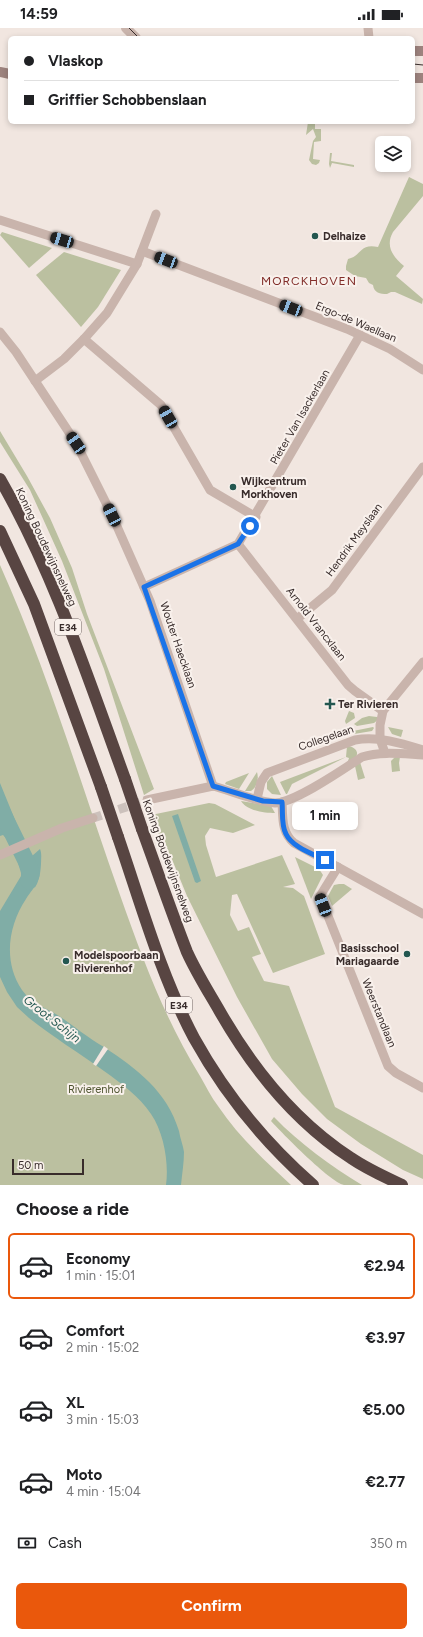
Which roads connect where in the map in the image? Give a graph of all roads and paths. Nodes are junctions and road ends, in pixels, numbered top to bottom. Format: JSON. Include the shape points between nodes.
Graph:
{"nodes":[{"id":1,"x":126,"y":28,"type":"edge"},
{"id":2,"x":134,"y":36,"type":"edge"},
{"id":3,"x":156,"y":214,"type":"dead end"},
{"id":4,"x":0,"y":220,"type":"edge"},
{"id":5,"x":142,"y":251,"type":"junction"},
{"id":6,"x":136,"y":264,"type":"junction"},
{"id":7,"x":0,"y":332,"type":"edge"},
{"id":8,"x":360,"y":335,"type":"junction"},
{"id":9,"x":84,"y":339,"type":"junction"},
{"id":10,"x":423,"y":370,"type":"edge"},
{"id":11,"x":36,"y":381,"type":"junction"},
{"id":12,"x":423,"y":467,"type":"edge"},
{"id":13,"x":0,"y":479,"type":"edge"},
{"id":14,"x":256,"y":516,"type":"junction"},
{"id":15,"x":0,"y":531,"type":"edge"},
{"id":16,"x":238,"y":544,"type":"junction"},
{"id":17,"x":144,"y":587,"type":"junction"},
{"id":18,"x":297,"y":619,"type":"junction"},
{"id":19,"x":423,"y":662,"type":"edge"},
{"id":20,"x":383,"y":711,"type":"junction"},
{"id":21,"x":380,"y":739,"type":"junction"},
{"id":22,"x":423,"y":750,"type":"edge"},
{"id":23,"x":385,"y":753,"type":"junction"},
{"id":24,"x":423,"y":755,"type":"edge"},
{"id":25,"x":213,"y":786,"type":"junction"},
{"id":26,"x":257,"y":799,"type":"junction"},
{"id":27,"x":147,"y":800,"type":"tunnel mouth"},
{"id":28,"x":282,"y":802,"type":"junction"},
{"id":29,"x":93,"y":818,"type":"tunnel mouth"},
{"id":30,"x":1,"y":855,"type":"edge"},
{"id":31,"x":338,"y":867,"type":"junction"},
{"id":32,"x":423,"y":914,"type":"edge"},
{"id":33,"x":423,"y":1088,"type":"edge"},
{"id":34,"x":314,"y":1185,"type":"edge"},
{"id":35,"x":402,"y":1185,"type":"edge"}],
"edges":[{"from":1,"to":2,"type":"street"},
{"from":3,"to":5,"type":"street"},
{"from":4,"to":6,"type":"street"},
{"from":5,"to":6,"type":"street"},
{"from":5,"to":8,"type":"street","name":"Ergo-de Waellaan"},
{"from":6,"to":9,"type":"street","via":[[107,313]]},
{"from":7,"to":11,"type":"street","name":"Wouter Haecklaan"},
{"from":8,"to":10,"type":"street","name":"Ergo-de Waellaan","via":[[390,349]]},
{"from":8,"to":14,"type":"street","name":"Pieter Van Isackerlaan"},
{"from":9,"to":11,"type":"street"},
{"from":9,"to":14,"type":"street","via":[[161,405],[210,490]]},
{"from":11,"to":17,"type":"street","name":"Wouter Haecklaan","via":[[84,456]]},
{"from":12,"to":18,"type":"street","name":"Hendrik Meyslaan","via":[[332,590]]},
{"from":13,"to":35,"type":"highway","name":"Koning Boudewijnsnelweg","number":"E34","bridge":true,"via":[[26,527],[56,596],[201,981],[231,1032],[279,1097],[306,1124],[351,1158]]},
{"from":14,"to":16,"type":"street","name":"Pieter Van Isackerlaan"},
{"from":15,"to":34,"type":"highway","number":"E34","bridge":true,"via":[[34,604],[171,989],[194,1038],[243,1114],[278,1153]]},
{"from":16,"to":17,"type":"street"},
{"from":16,"to":18,"type":"street","name":"Arnold Vrancxlaan"},
{"from":17,"to":25,"type":"street","name":"Wouter Haecklaan"},
{"from":18,"to":20,"type":"street","name":"Arnold Vrancxlaan","via":[[348,684]]},
{"from":19,"to":20,"type":"street"},
{"from":20,"to":21,"type":"street"},
{"from":21,"to":22,"type":"street","name":"Collegelaan"},
{"from":21,"to":23,"type":"street"},
{"from":21,"to":26,"type":"street","name":"Collegelaan","via":[[355,740],[272,770],[263,777]]},
{"from":23,"to":24,"type":"street"},
{"from":23,"to":28,"type":"street","via":[[362,757],[325,781]]},
{"from":25,"to":26,"type":"street"},
{"from":25,"to":27,"type":"street"},
{"from":26,"to":28,"type":"street"},
{"from":28,"to":31,"type":"street","via":[[284,828],[289,839]]},
{"from":29,"to":30,"type":"street","via":[[62,828]]},
{"from":31,"to":32,"type":"street"},
{"from":31,"to":33,"type":"street","name":"Weerstandlaan","via":[[320,896],[322,902],[388,1066]]}]}
